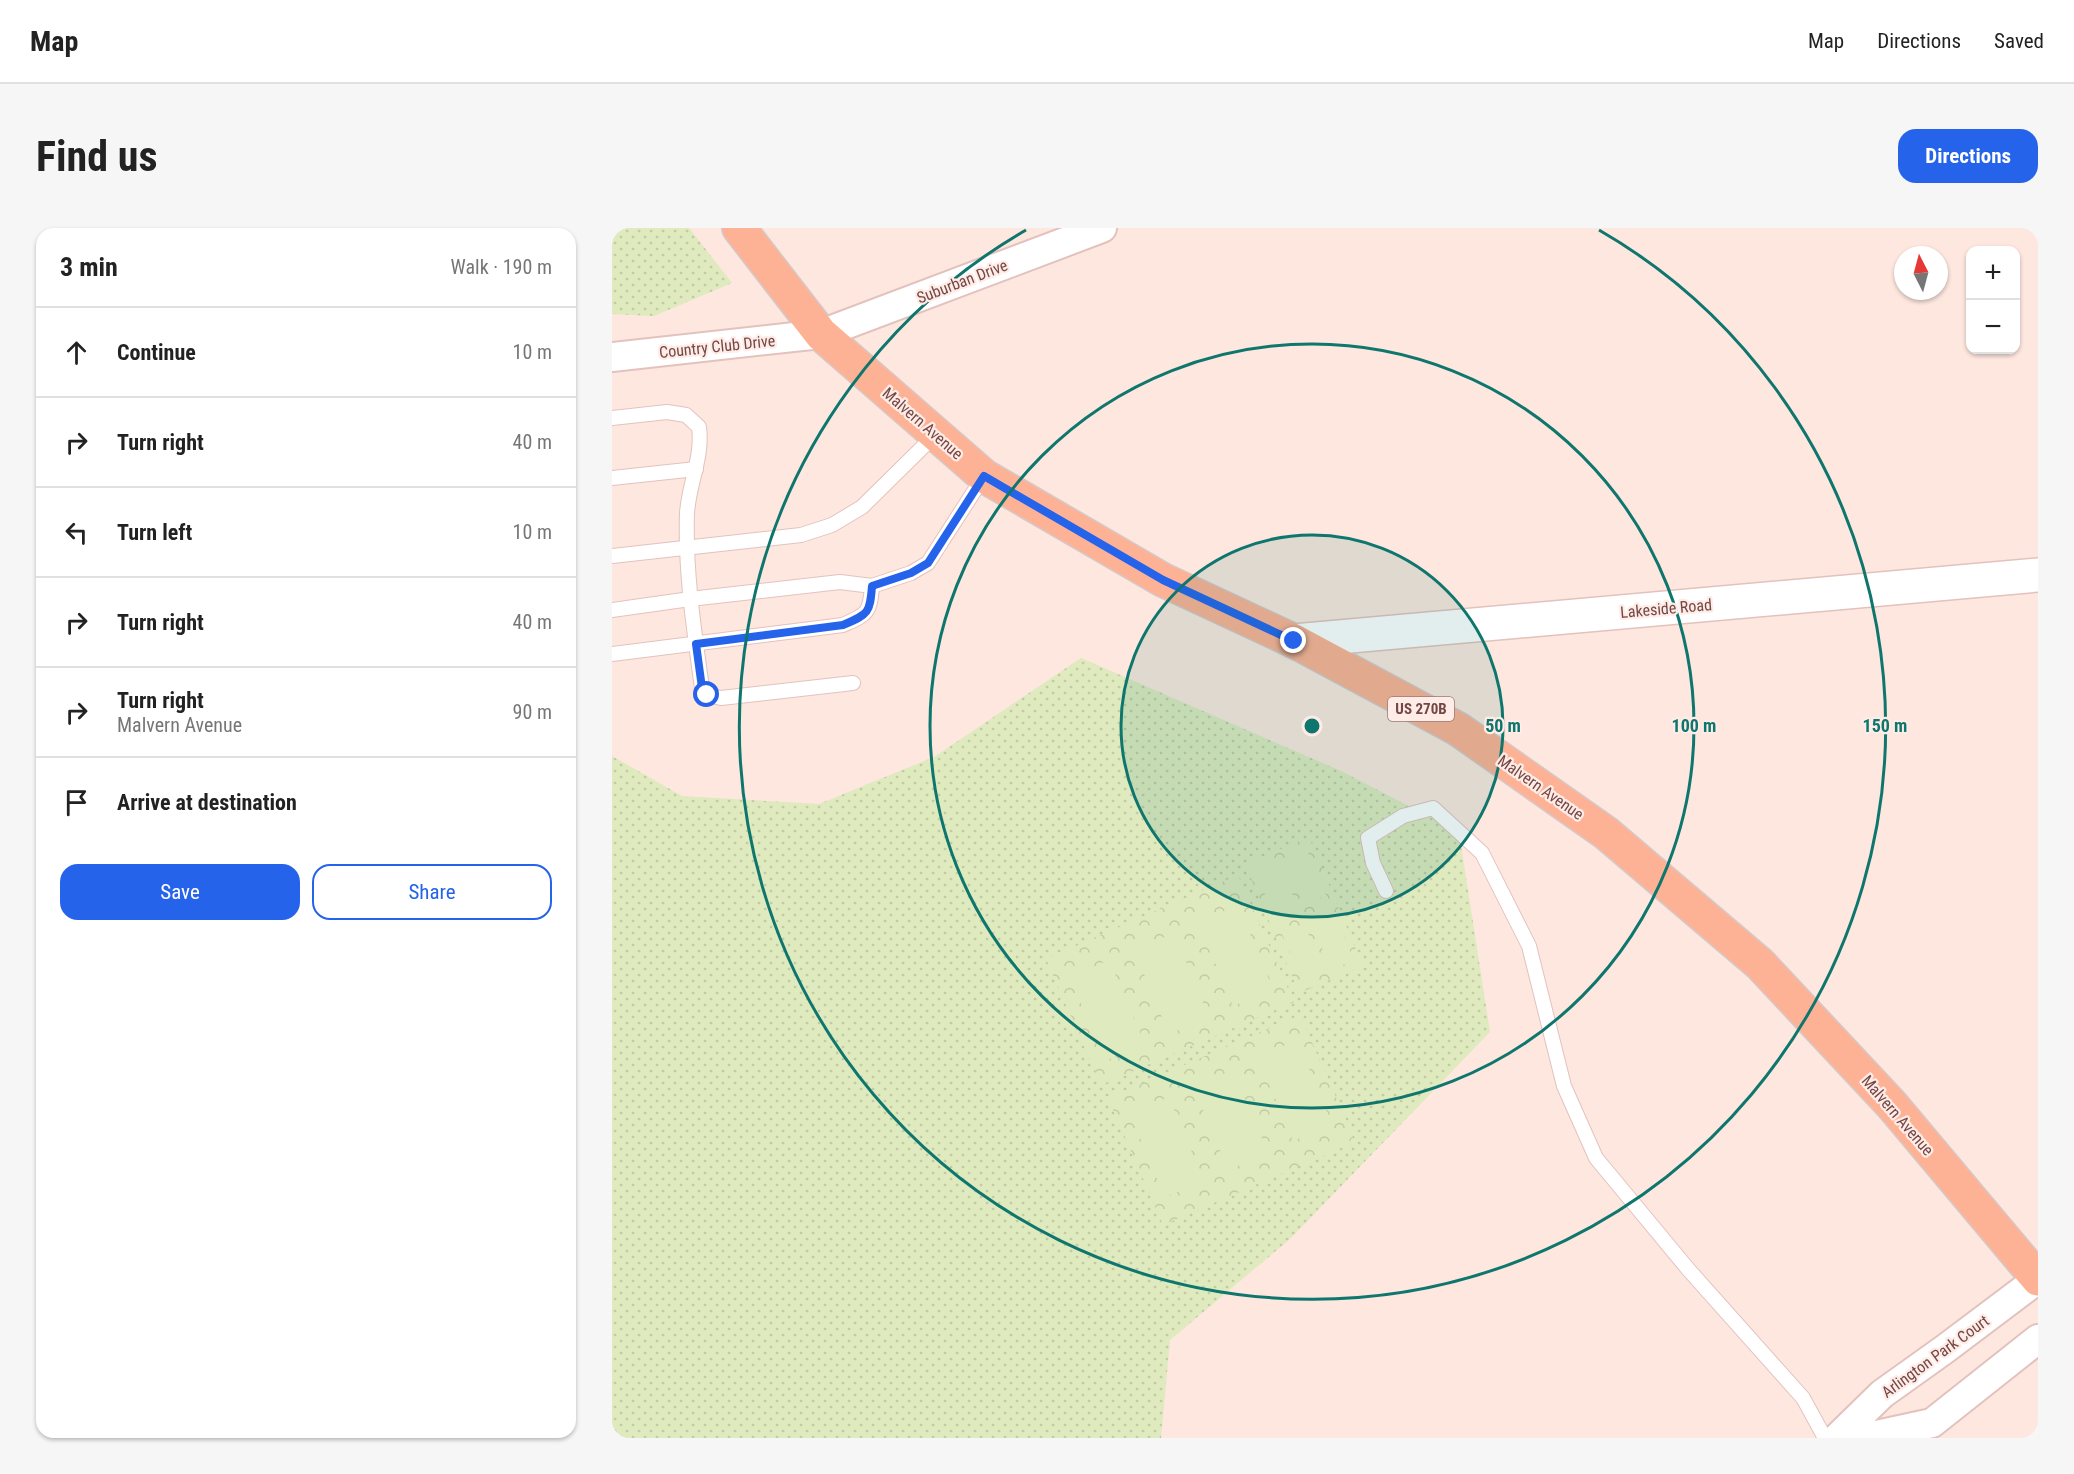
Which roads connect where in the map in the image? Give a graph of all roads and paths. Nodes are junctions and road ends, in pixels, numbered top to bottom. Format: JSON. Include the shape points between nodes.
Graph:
{"nodes":[{"id":1,"x":739,"y":228,"type":"edge"},
{"id":2,"x":1102,"y":228,"type":"edge"},
{"id":3,"x":821,"y":334,"type":"junction"},
{"id":4,"x":612,"y":357,"type":"edge"},
{"id":5,"x":612,"y":418,"type":"edge"},
{"id":6,"x":935,"y":435,"type":"junction"},
{"id":7,"x":696,"y":469,"type":"junction"},
{"id":8,"x":984,"y":476,"type":"junction"},
{"id":9,"x":612,"y":478,"type":"edge"},
{"id":10,"x":687,"y":549,"type":"junction"},
{"id":11,"x":612,"y":556,"type":"edge"},
{"id":12,"x":2038,"y":575,"type":"edge"},
{"id":13,"x":872,"y":586,"type":"junction"},
{"id":14,"x":690,"y":599,"type":"junction"},
{"id":15,"x":612,"y":610,"type":"edge"},
{"id":16,"x":1294,"y":641,"type":"junction"},
{"id":17,"x":696,"y":644,"type":"junction"},
{"id":18,"x":612,"y":654,"type":"edge"},
{"id":19,"x":852,"y":683,"type":"dead end"},
{"id":20,"x":1386,"y":891,"type":"dead end"},
{"id":21,"x":2038,"y":1279,"type":"edge"},
{"id":22,"x":2038,"y":1339,"type":"edge"},
{"id":23,"x":1825,"y":1438,"type":"edge"},
{"id":24,"x":1837,"y":1438,"type":"edge"},
{"id":25,"x":1863,"y":1438,"type":"edge"}],
"edges":[{"from":1,"to":3,"type":"main road","name":"Malvern Avenue","number":"US 270B"},
{"from":2,"to":3,"type":"street","name":"Suburban Drive"},
{"from":3,"to":4,"type":"street","name":"Country Club Drive"},
{"from":3,"to":6,"type":"main road","name":"Malvern Avenue","number":"US 270B"},
{"from":5,"to":7,"type":"lane","via":[[667,412],[686,415],[699,427],[701,442]]},
{"from":6,"to":8,"type":"main road","name":"Malvern Avenue","number":"US 270B"},
{"from":6,"to":10,"type":"lane","via":[[862,507],[832,525],[801,536]]},
{"from":7,"to":9,"type":"lane"},
{"from":7,"to":10,"type":"lane","via":[[687,510]]},
{"from":8,"to":13,"type":"lane","via":[[928,563]]},
{"from":8,"to":16,"type":"main road","name":"Malvern Avenue","number":"US 270B","via":[[1163,580]]},
{"from":10,"to":11,"type":"lane"},
{"from":10,"to":14,"type":"lane"},
{"from":12,"to":16,"type":"street","name":"Lakeside Road"},
{"from":13,"to":14,"type":"lane","via":[[840,582]]},
{"from":13,"to":17,"type":"lane","via":[[871,606],[862,616],[843,625]]},
{"from":14,"to":15,"type":"lane"},
{"from":14,"to":17,"type":"lane"},
{"from":16,"to":21,"type":"main road","name":"Malvern Avenue","number":"US 270B","via":[[1458,729],[1606,833],[1760,964],[1892,1105]]},
{"from":17,"to":18,"type":"lane"},
{"from":17,"to":19,"type":"lane","via":[[702,688],[707,695],[721,698]]},
{"from":20,"to":23,"type":"lane","via":[[1373,863],[1368,838],[1403,816],[1432,808],[1482,853],[1529,946],[1564,1086],[1596,1158],[1803,1398]]},
{"from":21,"to":24,"type":"street","name":"Arlington Park Court","via":[[1882,1394]]},
{"from":22,"to":25,"type":"street","via":[[1932,1424]]}]}
